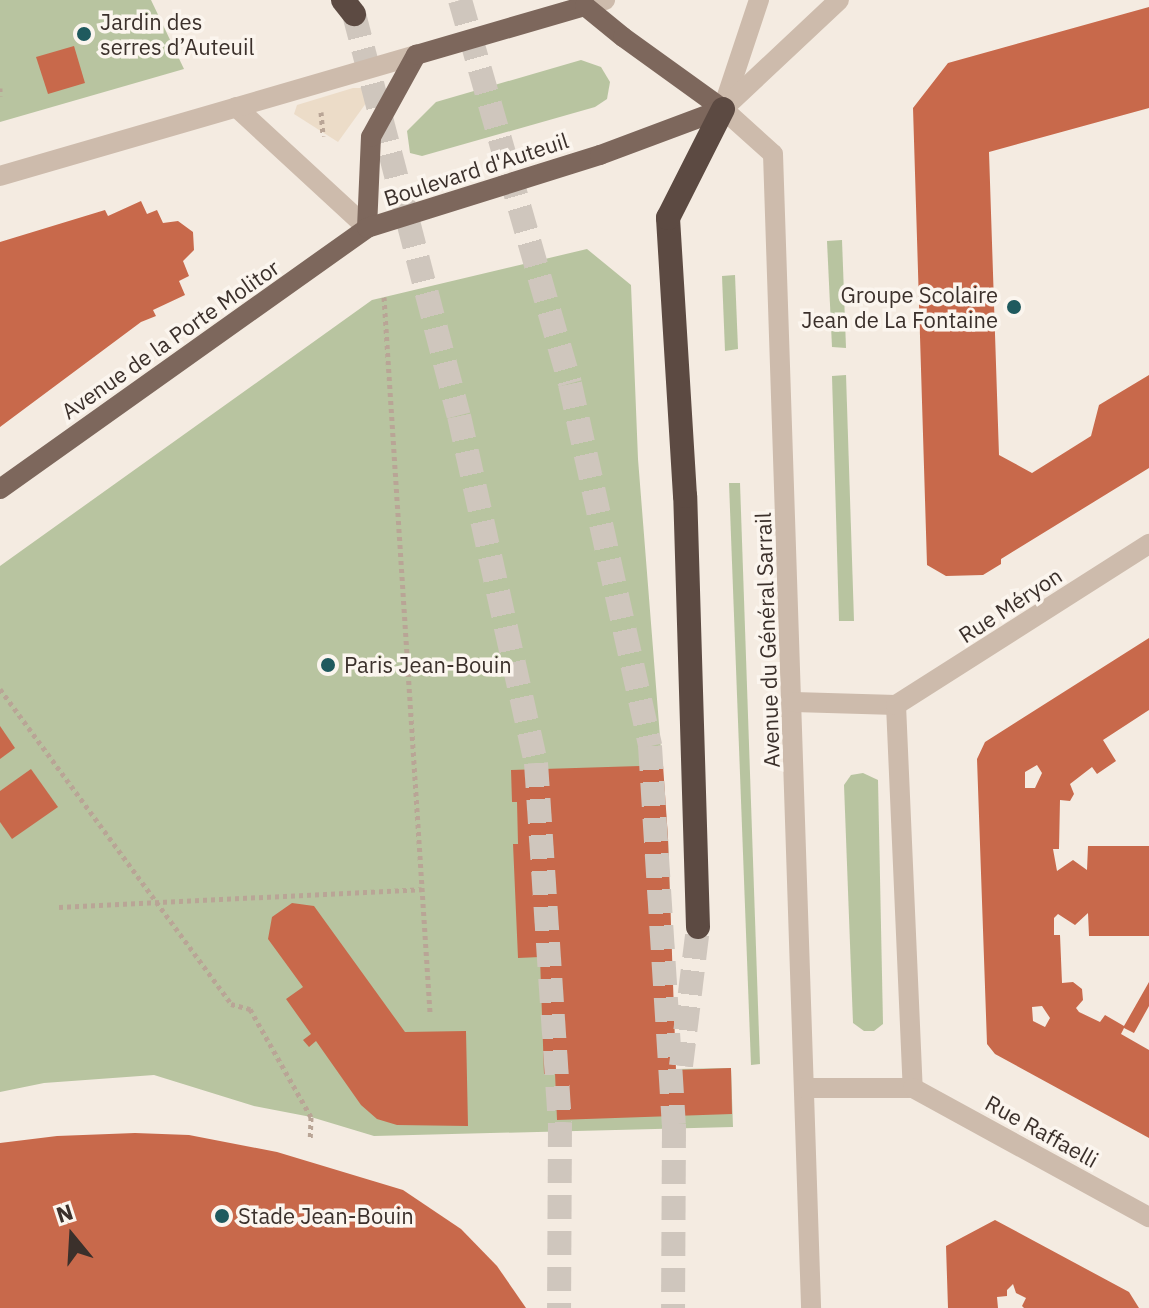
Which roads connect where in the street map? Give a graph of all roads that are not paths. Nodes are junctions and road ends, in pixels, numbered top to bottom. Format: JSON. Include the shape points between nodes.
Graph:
{"nodes":[{"id":1,"x":759,"y":0,"type":"edge"},
{"id":2,"x":839,"y":0,"type":"edge"},
{"id":3,"x":595,"y":3,"type":"edge"},
{"id":4,"x":416,"y":55,"type":"junction"},
{"id":5,"x":236,"y":107,"type":"junction"},
{"id":6,"x":723,"y":109,"type":"junction"},
{"id":7,"x":0,"y":176,"type":"edge"},
{"id":8,"x":367,"y":228,"type":"junction"},
{"id":9,"x":0,"y":489,"type":"edge"},
{"id":10,"x":1149,"y":544,"type":"edge"},
{"id":11,"x":794,"y":702,"type":"junction"},
{"id":12,"x":896,"y":705,"type":"junction"},
{"id":13,"x":698,"y":927,"type":"tunnel mouth"},
{"id":14,"x":804,"y":1088,"type":"junction"},
{"id":15,"x":913,"y":1088,"type":"junction"},
{"id":16,"x":1149,"y":1217,"type":"edge"},
{"id":17,"x":811,"y":1308,"type":"edge"}],
"edges":[{"from":1,"to":6,"type":"street"},
{"from":2,"to":6,"type":"street"},
{"from":3,"to":4,"type":"main road"},
{"from":3,"to":6,"type":"main road","via":[[623,37]]},
{"from":4,"to":5,"type":"street"},
{"from":4,"to":8,"type":"main road","via":[[371,137]]},
{"from":5,"to":7,"type":"street"},
{"from":5,"to":8,"type":"street","name":"Boulevard d'Auteuil"},
{"from":6,"to":8,"type":"main road","name":"Boulevard d'Auteuil","via":[[600,155]]},
{"from":6,"to":11,"type":"street","name":"Avenue du Général Sarrail","via":[[773,154]]},
{"from":6,"to":13,"type":"highway","via":[[668,218],[685,496]]},
{"from":8,"to":9,"type":"main road","name":"Avenue de la Porte Molitor"},
{"from":10,"to":12,"type":"street","name":"Rue Méryon"},
{"from":11,"to":12,"type":"street"},
{"from":11,"to":14,"type":"street","name":"Avenue du Général Sarrail"},
{"from":12,"to":15,"type":"street"},
{"from":14,"to":15,"type":"street"},
{"from":14,"to":17,"type":"street","name":"Avenue du Général Sarrail"},
{"from":15,"to":16,"type":"street","name":"Rue Raffaelli"}]}
